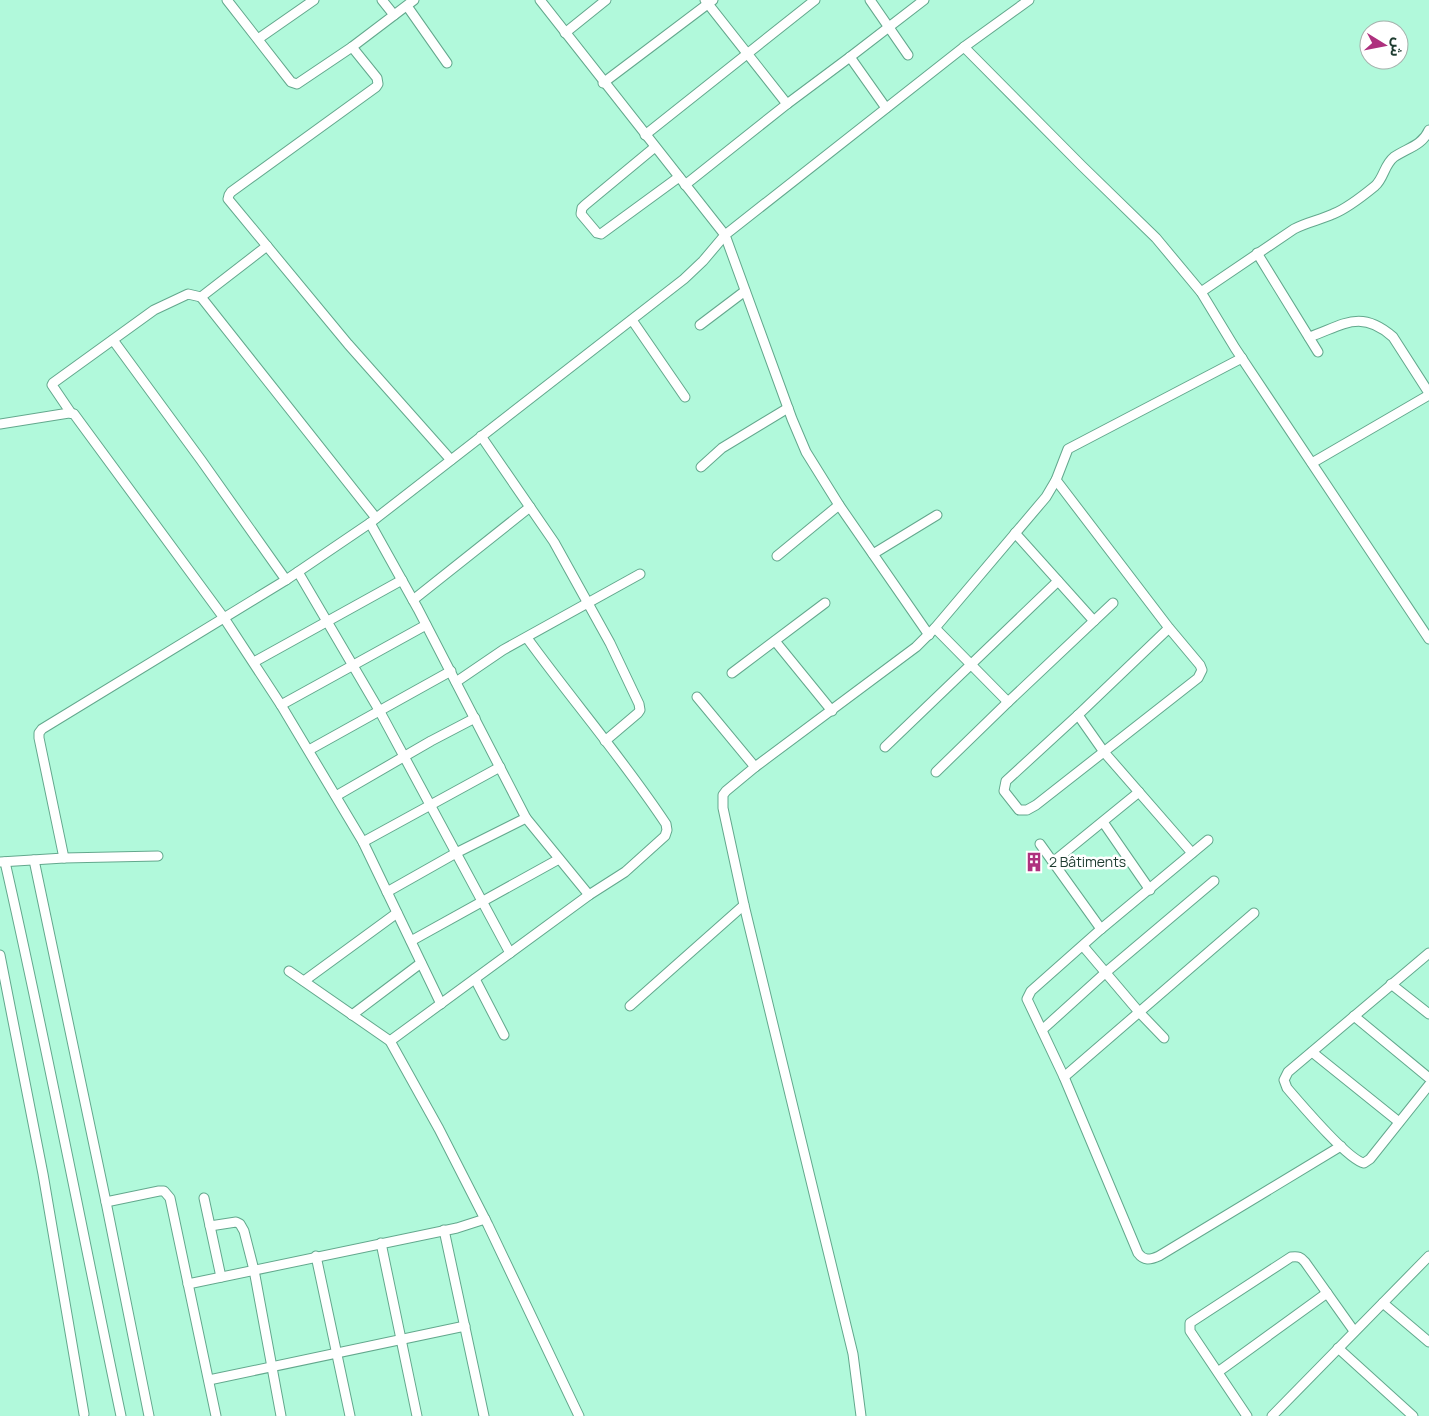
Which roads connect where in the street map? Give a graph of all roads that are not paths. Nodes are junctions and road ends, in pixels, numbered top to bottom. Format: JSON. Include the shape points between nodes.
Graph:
{"nodes":[{"id":1,"x":227,"y":0,"type":"edge"},
{"id":2,"x":314,"y":0,"type":"edge"},
{"id":3,"x":382,"y":0,"type":"edge"},
{"id":4,"x":540,"y":0,"type":"edge"},
{"id":5,"x":606,"y":0,"type":"edge"},
{"id":6,"x":815,"y":0,"type":"edge"},
{"id":7,"x":870,"y":0,"type":"edge"},
{"id":8,"x":924,"y":0,"type":"edge"},
{"id":9,"x":1029,"y":0,"type":"edge"},
{"id":10,"x":709,"y":1,"type":"edge"},
{"id":11,"x":411,"y":3,"type":"edge"},
{"id":12,"x":394,"y":15,"type":"junction"},
{"id":13,"x":890,"y":27,"type":"junction"},
{"id":14,"x":565,"y":33,"type":"junction"},
{"id":15,"x":258,"y":39,"type":"junction"},
{"id":16,"x":352,"y":46,"type":"junction"},
{"id":17,"x":964,"y":47,"type":"junction"},
{"id":18,"x":747,"y":53,"type":"junction"},
{"id":19,"x":908,"y":55,"type":"dead end"},
{"id":20,"x":850,"y":58,"type":"junction"},
{"id":21,"x":447,"y":63,"type":"dead end"},
{"id":22,"x":603,"y":82,"type":"junction"},
{"id":23,"x":787,"y":104,"type":"junction"},
{"id":24,"x":886,"y":108,"type":"junction"},
{"id":25,"x":1429,"y":130,"type":"edge"},
{"id":26,"x":645,"y":135,"type":"junction"},
{"id":27,"x":655,"y":147,"type":"junction"},
{"id":28,"x":679,"y":177,"type":"junction"},
{"id":29,"x":685,"y":185,"type":"junction"},
{"id":30,"x":725,"y":235,"type":"junction"},
{"id":31,"x":267,"y":246,"type":"junction"},
{"id":32,"x":1257,"y":252,"type":"junction"},
{"id":33,"x":745,"y":292,"type":"junction"},
{"id":34,"x":1201,"y":292,"type":"junction"},
{"id":35,"x":201,"y":297,"type":"junction"},
{"id":36,"x":632,"y":320,"type":"junction"},
{"id":37,"x":700,"y":325,"type":"dead end"},
{"id":38,"x":1309,"y":336,"type":"junction"},
{"id":39,"x":113,"y":340,"type":"junction"},
{"id":40,"x":1318,"y":352,"type":"dead end"},
{"id":41,"x":1242,"y":358,"type":"junction"},
{"id":42,"x":1425,"y":378,"type":"edge"},
{"id":43,"x":1429,"y":394,"type":"edge"},
{"id":44,"x":685,"y":397,"type":"dead end"},
{"id":45,"x":788,"y":408,"type":"junction"},
{"id":46,"x":71,"y":412,"type":"junction"},
{"id":47,"x":0,"y":424,"type":"edge"},
{"id":48,"x":481,"y":436,"type":"junction"},
{"id":49,"x":451,"y":460,"type":"junction"},
{"id":50,"x":1312,"y":463,"type":"junction"},
{"id":51,"x":701,"y":467,"type":"dead end"},
{"id":52,"x":1056,"y":480,"type":"junction"},
{"id":53,"x":839,"y":505,"type":"junction"},
{"id":54,"x":530,"y":507,"type":"junction"},
{"id":55,"x":937,"y":515,"type":"dead end"},
{"id":56,"x":373,"y":521,"type":"junction"},
{"id":57,"x":1015,"y":533,"type":"junction"},
{"id":58,"x":873,"y":554,"type":"junction"},
{"id":59,"x":777,"y":556,"type":"dead end"},
{"id":60,"x":298,"y":572,"type":"junction"},
{"id":61,"x":640,"y":574,"type":"dead end"},
{"id":62,"x":286,"y":580,"type":"junction"},
{"id":63,"x":402,"y":580,"type":"junction"},
{"id":64,"x":1058,"y":581,"type":"junction"},
{"id":65,"x":413,"y":600,"type":"junction"},
{"id":66,"x":1113,"y":603,"type":"dead end"},
{"id":67,"x":587,"y":604,"type":"junction"},
{"id":68,"x":825,"y":604,"type":"dead end"},
{"id":69,"x":224,"y":618,"type":"junction"},
{"id":70,"x":327,"y":620,"type":"junction"},
{"id":71,"x":1094,"y":620,"type":"junction"},
{"id":72,"x":426,"y":625,"type":"junction"},
{"id":73,"x":1169,"y":628,"type":"junction"},
{"id":74,"x":932,"y":631,"type":"junction"},
{"id":75,"x":527,"y":638,"type":"junction"},
{"id":76,"x":1429,"y":639,"type":"edge"},
{"id":77,"x":775,"y":641,"type":"junction"},
{"id":78,"x":254,"y":662,"type":"junction"},
{"id":79,"x":971,"y":664,"type":"junction"},
{"id":80,"x":353,"y":665,"type":"junction"},
{"id":81,"x":450,"y":671,"type":"junction"},
{"id":82,"x":732,"y":674,"type":"dead end"},
{"id":83,"x":456,"y":682,"type":"junction"},
{"id":84,"x":697,"y":696,"type":"dead end"},
{"id":85,"x":1008,"y":702,"type":"junction"},
{"id":86,"x":281,"y":705,"type":"junction"},
{"id":87,"x":379,"y":710,"type":"junction"},
{"id":88,"x":832,"y":710,"type":"junction"},
{"id":89,"x":1078,"y":715,"type":"junction"},
{"id":90,"x":475,"y":718,"type":"junction"},
{"id":91,"x":605,"y":741,"type":"junction"},
{"id":92,"x":885,"y":747,"type":"dead end"},
{"id":93,"x":309,"y":750,"type":"junction"},
{"id":94,"x":1104,"y":752,"type":"junction"},
{"id":95,"x":405,"y":757,"type":"junction"},
{"id":96,"x":500,"y":767,"type":"junction"},
{"id":97,"x":755,"y":767,"type":"junction"},
{"id":98,"x":936,"y":772,"type":"dead end"},
{"id":99,"x":1139,"y":792,"type":"junction"},
{"id":100,"x":336,"y":796,"type":"junction"},
{"id":101,"x":431,"y":806,"type":"junction"},
{"id":102,"x":526,"y":818,"type":"junction"},
{"id":103,"x":1103,"y":822,"type":"junction"},
{"id":104,"x":1208,"y":840,"type":"dead end"},
{"id":105,"x":363,"y":842,"type":"junction"},
{"id":106,"x":1040,"y":844,"type":"dead end"},
{"id":107,"x":456,"y":853,"type":"junction"},
{"id":108,"x":1192,"y":853,"type":"junction"},
{"id":109,"x":158,"y":856,"type":"dead end"},
{"id":110,"x":64,"y":858,"type":"junction"},
{"id":111,"x":559,"y":859,"type":"junction"},
{"id":112,"x":34,"y":860,"type":"junction"},
{"id":113,"x":2,"y":862,"type":"edge"},
{"id":114,"x":1053,"y":862,"type":"junction"},
{"id":115,"x":1214,"y":881,"type":"dead end"},
{"id":116,"x":1150,"y":890,"type":"junction"},
{"id":117,"x":387,"y":892,"type":"junction"},
{"id":118,"x":589,"y":895,"type":"junction"},
{"id":119,"x":483,"y":902,"type":"junction"},
{"id":120,"x":744,"y":905,"type":"junction"},
{"id":121,"x":397,"y":913,"type":"junction"},
{"id":122,"x":1254,"y":913,"type":"dead end"},
{"id":123,"x":1101,"y":929,"type":"junction"},
{"id":124,"x":411,"y":941,"type":"junction"},
{"id":125,"x":1083,"y":946,"type":"junction"},
{"id":126,"x":510,"y":953,"type":"junction"},
{"id":127,"x":1429,"y":953,"type":"edge"},
{"id":128,"x":0,"y":955,"type":"edge"},
{"id":129,"x":421,"y":963,"type":"junction"},
{"id":130,"x":289,"y":971,"type":"dead end"},
{"id":131,"x":1105,"y":973,"type":"junction"},
{"id":132,"x":475,"y":979,"type":"junction"},
{"id":133,"x":304,"y":982,"type":"junction"},
{"id":134,"x":1391,"y":984,"type":"junction"},
{"id":135,"x":441,"y":1004,"type":"junction"},
{"id":136,"x":630,"y":1006,"type":"dead end"},
{"id":137,"x":1139,"y":1012,"type":"junction"},
{"id":138,"x":1429,"y":1014,"type":"edge"},
{"id":139,"x":352,"y":1015,"type":"junction"},
{"id":140,"x":1354,"y":1016,"type":"junction"},
{"id":141,"x":1042,"y":1030,"type":"junction"},
{"id":142,"x":504,"y":1035,"type":"dead end"},
{"id":143,"x":1164,"y":1038,"type":"dead end"},
{"id":144,"x":390,"y":1042,"type":"junction"},
{"id":145,"x":1312,"y":1052,"type":"junction"},
{"id":146,"x":1064,"y":1077,"type":"junction"},
{"id":147,"x":1429,"y":1078,"type":"edge"},
{"id":148,"x":1429,"y":1085,"type":"edge"},
{"id":149,"x":1399,"y":1122,"type":"junction"},
{"id":150,"x":1341,"y":1146,"type":"junction"},
{"id":151,"x":204,"y":1198,"type":"dead end"},
{"id":152,"x":106,"y":1202,"type":"junction"},
{"id":153,"x":485,"y":1219,"type":"junction"},
{"id":154,"x":210,"y":1226,"type":"junction"},
{"id":155,"x":444,"y":1230,"type":"junction"},
{"id":156,"x":381,"y":1243,"type":"junction"},
{"id":157,"x":316,"y":1256,"type":"junction"},
{"id":158,"x":1429,"y":1256,"type":"edge"},
{"id":159,"x":254,"y":1270,"type":"junction"},
{"id":160,"x":220,"y":1277,"type":"junction"},
{"id":161,"x":188,"y":1284,"type":"junction"},
{"id":162,"x":1327,"y":1293,"type":"junction"},
{"id":163,"x":1383,"y":1303,"type":"junction"},
{"id":164,"x":465,"y":1326,"type":"junction"},
{"id":165,"x":1354,"y":1332,"type":"junction"},
{"id":166,"x":402,"y":1339,"type":"junction"},
{"id":167,"x":1429,"y":1342,"type":"edge"},
{"id":168,"x":1338,"y":1348,"type":"junction"},
{"id":169,"x":337,"y":1353,"type":"junction"},
{"id":170,"x":271,"y":1367,"type":"junction"},
{"id":171,"x":1218,"y":1372,"type":"junction"},
{"id":172,"x":209,"y":1380,"type":"junction"},
{"id":173,"x":84,"y":1414,"type":"dead end"},
{"id":174,"x":121,"y":1416,"type":"edge"},
{"id":175,"x":149,"y":1416,"type":"edge"},
{"id":176,"x":216,"y":1416,"type":"edge"},
{"id":177,"x":282,"y":1416,"type":"edge"},
{"id":178,"x":350,"y":1416,"type":"edge"},
{"id":179,"x":417,"y":1416,"type":"edge"},
{"id":180,"x":484,"y":1416,"type":"edge"},
{"id":181,"x":579,"y":1416,"type":"edge"},
{"id":182,"x":861,"y":1416,"type":"edge"},
{"id":183,"x":1247,"y":1416,"type":"edge"},
{"id":184,"x":1272,"y":1416,"type":"edge"},
{"id":185,"x":1413,"y":1416,"type":"edge"}],
"edges":[{"from":1,"to":15,"type":"street"},
{"from":2,"to":15,"type":"street"},
{"from":3,"to":12,"type":"street"},
{"from":4,"to":14,"type":"street"},
{"from":5,"to":14,"type":"street"},
{"from":6,"to":18,"type":"street"},
{"from":7,"to":13,"type":"street"},
{"from":8,"to":13,"type":"street"},
{"from":9,"to":17,"type":"street"},
{"from":10,"to":18,"type":"street"},
{"from":10,"to":22,"type":"street"},
{"from":11,"to":12,"type":"street"},
{"from":11,"to":21,"type":"street"},
{"from":12,"to":16,"type":"street"},
{"from":13,"to":19,"type":"street"},
{"from":13,"to":20,"type":"street"},
{"from":14,"to":22,"type":"street"},
{"from":15,"to":16,"type":"street","via":[[291,82],[296,84]]},
{"from":16,"to":31,"type":"street","via":[[377,78],[376,87],[229,194],[228,200]]},
{"from":17,"to":24,"type":"street"},
{"from":17,"to":34,"type":"street","via":[[1156,238]]},
{"from":18,"to":23,"type":"street"},
{"from":18,"to":26,"type":"street"},
{"from":20,"to":23,"type":"street"},
{"from":20,"to":24,"type":"street"},
{"from":22,"to":26,"type":"street"},
{"from":23,"to":29,"type":"street"},
{"from":24,"to":30,"type":"street"},
{"from":25,"to":32,"type":"street","via":[[1419,144],[1394,157],[1382,178],[1368,191],[1334,214],[1306,222]]},
{"from":26,"to":27,"type":"street"},
{"from":27,"to":28,"type":"street"},
{"from":27,"to":28,"type":"street","via":[[585,205],[581,214],[601,234]]},
{"from":28,"to":29,"type":"street"},
{"from":29,"to":30,"type":"street"},
{"from":30,"to":33,"type":"street"},
{"from":30,"to":36,"type":"street","via":[[695,270]]},
{"from":31,"to":35,"type":"street"},
{"from":31,"to":49,"type":"street"},
{"from":32,"to":34,"type":"street"},
{"from":32,"to":38,"type":"street"},
{"from":33,"to":37,"type":"street"},
{"from":33,"to":45,"type":"street"},
{"from":34,"to":41,"type":"street"},
{"from":35,"to":39,"type":"street","via":[[181,296],[154,310]]},
{"from":35,"to":56,"type":"street"},
{"from":36,"to":44,"type":"street"},
{"from":36,"to":48,"type":"street"},
{"from":38,"to":40,"type":"street"},
{"from":38,"to":42,"type":"street","via":[[1350,321],[1377,326],[1393,337]]},
{"from":39,"to":46,"type":"street","via":[[52,384]]},
{"from":39,"to":62,"type":"street"},
{"from":41,"to":50,"type":"street"},
{"from":41,"to":52,"type":"street","via":[[1068,449]]},
{"from":42,"to":43,"type":"street"},
{"from":43,"to":50,"type":"street"},
{"from":45,"to":51,"type":"street","via":[[722,448]]},
{"from":45,"to":53,"type":"street","via":[[806,452]]},
{"from":46,"to":47,"type":"street"},
{"from":46,"to":69,"type":"street"},
{"from":48,"to":49,"type":"street"},
{"from":48,"to":54,"type":"street"},
{"from":49,"to":56,"type":"street"},
{"from":50,"to":76,"type":"street"},
{"from":52,"to":57,"type":"street"},
{"from":52,"to":73,"type":"street"},
{"from":53,"to":58,"type":"street"},
{"from":53,"to":59,"type":"street"},
{"from":54,"to":65,"type":"street"},
{"from":54,"to":67,"type":"street","via":[[554,542]]},
{"from":55,"to":58,"type":"street"},
{"from":56,"to":60,"type":"street"},
{"from":56,"to":63,"type":"street"},
{"from":57,"to":64,"type":"street"},
{"from":57,"to":74,"type":"street"},
{"from":58,"to":74,"type":"street"},
{"from":60,"to":62,"type":"street"},
{"from":60,"to":70,"type":"street"},
{"from":61,"to":67,"type":"street"},
{"from":62,"to":69,"type":"street"},
{"from":63,"to":65,"type":"street"},
{"from":63,"to":70,"type":"street"},
{"from":64,"to":71,"type":"street"},
{"from":64,"to":79,"type":"street"},
{"from":65,"to":72,"type":"street"},
{"from":66,"to":71,"type":"street"},
{"from":67,"to":75,"type":"street"},
{"from":67,"to":91,"type":"street","via":[[610,643],[640,710]]},
{"from":68,"to":77,"type":"street"},
{"from":69,"to":78,"type":"street"},
{"from":69,"to":110,"type":"street","via":[[39,733]]},
{"from":70,"to":78,"type":"street"},
{"from":70,"to":80,"type":"street"},
{"from":71,"to":85,"type":"street"},
{"from":72,"to":80,"type":"street"},
{"from":72,"to":81,"type":"street"},
{"from":73,"to":89,"type":"street"},
{"from":73,"to":94,"type":"street","via":[[1200,665],[1201,674]]},
{"from":74,"to":79,"type":"street"},
{"from":74,"to":88,"type":"street","via":[[916,647]]},
{"from":75,"to":83,"type":"street"},
{"from":75,"to":91,"type":"street"},
{"from":77,"to":82,"type":"street"},
{"from":77,"to":88,"type":"street"},
{"from":78,"to":86,"type":"street"},
{"from":79,"to":85,"type":"street"},
{"from":79,"to":92,"type":"street"},
{"from":80,"to":86,"type":"street"},
{"from":80,"to":87,"type":"street"},
{"from":81,"to":83,"type":"street"},
{"from":81,"to":87,"type":"street"},
{"from":83,"to":90,"type":"street"},
{"from":84,"to":97,"type":"street"},
{"from":85,"to":98,"type":"street"},
{"from":86,"to":93,"type":"street"},
{"from":87,"to":93,"type":"street"},
{"from":87,"to":95,"type":"street"},
{"from":88,"to":97,"type":"street"},
{"from":89,"to":94,"type":"street"},
{"from":89,"to":94,"type":"street","via":[[1006,781],[1004,791],[1019,810],[1026,810]]},
{"from":90,"to":95,"type":"street"},
{"from":90,"to":96,"type":"street"},
{"from":91,"to":118,"type":"street","via":[[660,815],[667,830],[665,836],[625,872]]},
{"from":93,"to":100,"type":"street"},
{"from":94,"to":99,"type":"street"},
{"from":95,"to":100,"type":"street"},
{"from":95,"to":101,"type":"street"},
{"from":96,"to":101,"type":"street"},
{"from":96,"to":102,"type":"street"},
{"from":97,"to":120,"type":"street","via":[[726,790],[723,801]]},
{"from":99,"to":103,"type":"street"},
{"from":99,"to":108,"type":"street"},
{"from":100,"to":105,"type":"street"},
{"from":101,"to":105,"type":"street"},
{"from":101,"to":107,"type":"street"},
{"from":102,"to":107,"type":"street"},
{"from":102,"to":111,"type":"street"},
{"from":103,"to":114,"type":"street"},
{"from":103,"to":116,"type":"street"},
{"from":104,"to":108,"type":"street"},
{"from":105,"to":117,"type":"street"},
{"from":106,"to":114,"type":"street"},
{"from":107,"to":117,"type":"street"},
{"from":107,"to":119,"type":"street"},
{"from":108,"to":116,"type":"street"},
{"from":109,"to":110,"type":"street"},
{"from":110,"to":112,"type":"street"},
{"from":111,"to":118,"type":"street"},
{"from":111,"to":119,"type":"street"},
{"from":112,"to":113,"type":"street"},
{"from":112,"to":152,"type":"street"},
{"from":113,"to":174,"type":"street","via":[[32,982]]},
{"from":114,"to":123,"type":"street"},
{"from":115,"to":131,"type":"street"},
{"from":116,"to":123,"type":"street"},
{"from":117,"to":121,"type":"street"},
{"from":118,"to":126,"type":"street"},
{"from":119,"to":124,"type":"street"},
{"from":119,"to":126,"type":"street"},
{"from":120,"to":136,"type":"street"},
{"from":120,"to":182,"type":"street","via":[[853,1354]]},
{"from":121,"to":124,"type":"street"},
{"from":121,"to":133,"type":"street"},
{"from":122,"to":137,"type":"street"},
{"from":123,"to":125,"type":"street"},
{"from":124,"to":129,"type":"street"},
{"from":125,"to":131,"type":"street"},
{"from":125,"to":141,"type":"street","via":[[1028,996]]},
{"from":126,"to":132,"type":"street"},
{"from":127,"to":134,"type":"street"},
{"from":128,"to":173,"type":"street","via":[[43,1174]]},
{"from":129,"to":135,"type":"street"},
{"from":129,"to":139,"type":"street"},
{"from":130,"to":133,"type":"street"},
{"from":131,"to":137,"type":"street"},
{"from":131,"to":141,"type":"street"},
{"from":132,"to":135,"type":"street"},
{"from":132,"to":142,"type":"street"},
{"from":133,"to":139,"type":"street"},
{"from":134,"to":138,"type":"street"},
{"from":134,"to":140,"type":"street"},
{"from":135,"to":144,"type":"street"},
{"from":137,"to":143,"type":"street"},
{"from":137,"to":146,"type":"street"},
{"from":139,"to":144,"type":"street"},
{"from":140,"to":145,"type":"street"},
{"from":140,"to":147,"type":"street"},
{"from":141,"to":146,"type":"street"},
{"from":144,"to":153,"type":"street"},
{"from":145,"to":149,"type":"street"},
{"from":145,"to":150,"type":"street","via":[[1288,1072],[1284,1080],[1287,1088]]},
{"from":146,"to":150,"type":"street","via":[[1138,1253],[1146,1260],[1159,1256]]},
{"from":148,"to":149,"type":"street"},
{"from":149,"to":150,"type":"street","via":[[1367,1162],[1360,1162]]},
{"from":151,"to":154,"type":"street"},
{"from":152,"to":161,"type":"street","via":[[159,1191],[167,1194]]},
{"from":152,"to":175,"type":"street"},
{"from":153,"to":155,"type":"street"},
{"from":153,"to":181,"type":"street"},
{"from":154,"to":159,"type":"street","via":[[240,1224]]},
{"from":154,"to":160,"type":"street"},
{"from":155,"to":156,"type":"street"},
{"from":155,"to":164,"type":"street"},
{"from":156,"to":157,"type":"street"},
{"from":156,"to":166,"type":"street"},
{"from":157,"to":159,"type":"street"},
{"from":157,"to":169,"type":"street"},
{"from":158,"to":163,"type":"street"},
{"from":159,"to":160,"type":"street"},
{"from":159,"to":170,"type":"street"},
{"from":160,"to":161,"type":"street"},
{"from":161,"to":172,"type":"street"},
{"from":162,"to":165,"type":"street"},
{"from":162,"to":171,"type":"street"},
{"from":162,"to":171,"type":"street","via":[[1302,1258],[1292,1256],[1193,1321],[1190,1331]]},
{"from":163,"to":165,"type":"street"},
{"from":163,"to":167,"type":"street"},
{"from":164,"to":166,"type":"street"},
{"from":164,"to":180,"type":"street"},
{"from":165,"to":168,"type":"street"},
{"from":166,"to":169,"type":"street"},
{"from":166,"to":179,"type":"street"},
{"from":168,"to":184,"type":"street"},
{"from":168,"to":185,"type":"street"},
{"from":169,"to":170,"type":"street"},
{"from":169,"to":178,"type":"street"},
{"from":170,"to":172,"type":"street"},
{"from":170,"to":177,"type":"street"},
{"from":171,"to":183,"type":"street"},
{"from":172,"to":176,"type":"street"}]}
